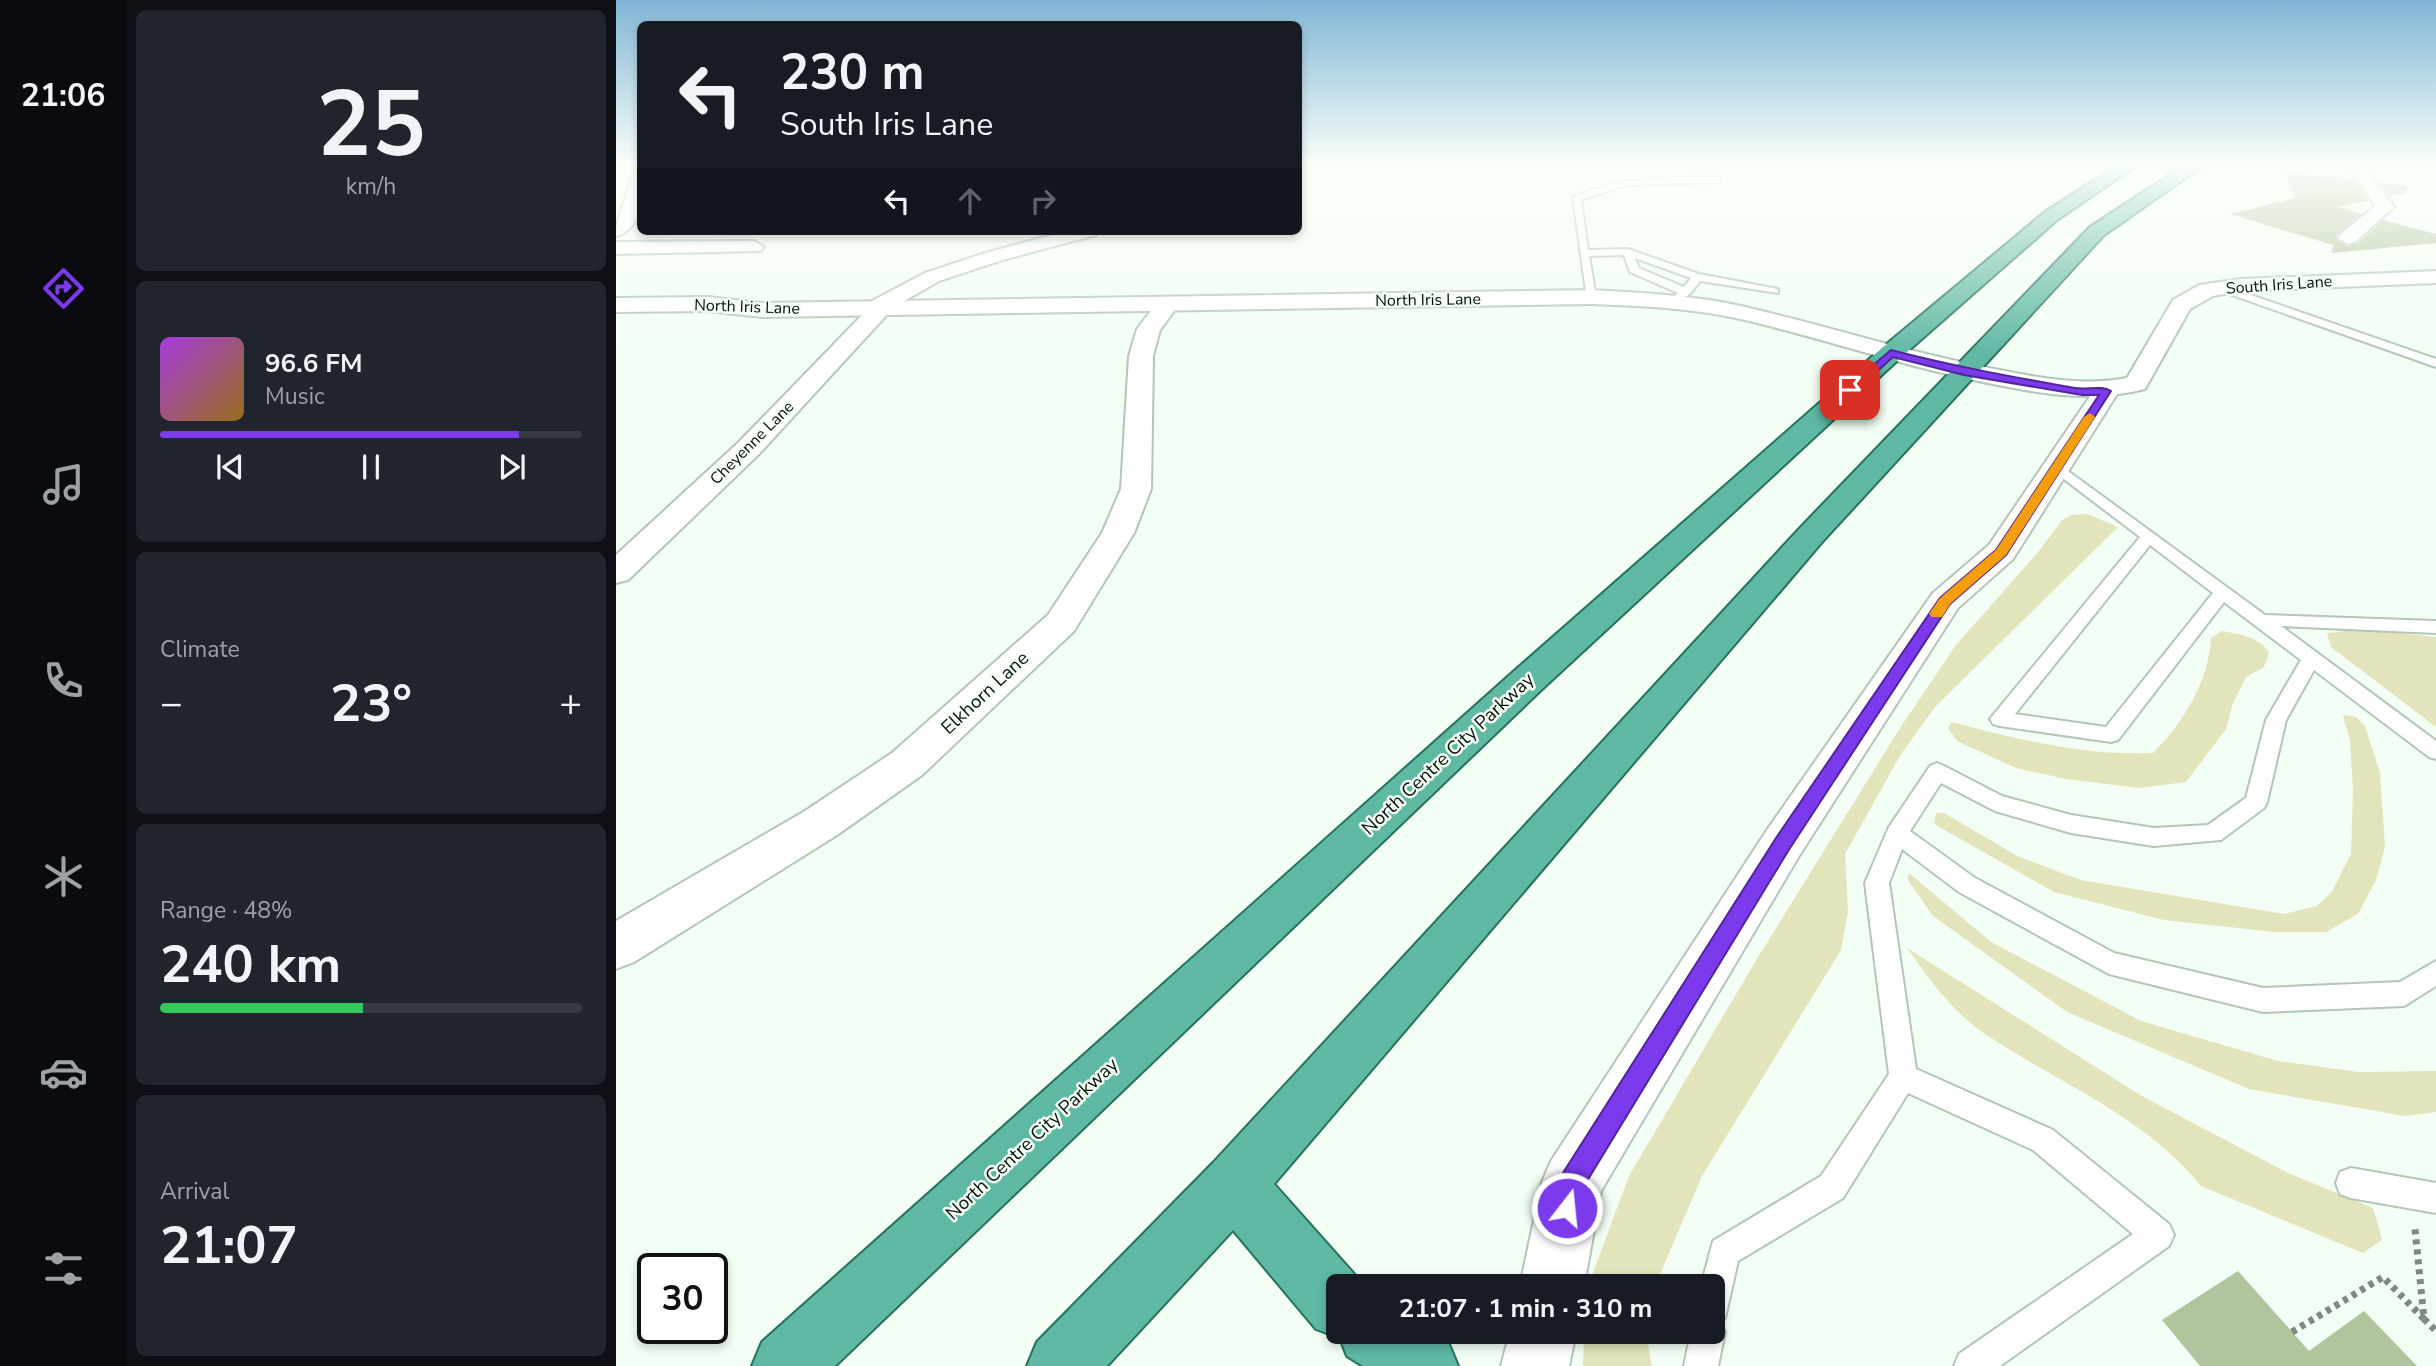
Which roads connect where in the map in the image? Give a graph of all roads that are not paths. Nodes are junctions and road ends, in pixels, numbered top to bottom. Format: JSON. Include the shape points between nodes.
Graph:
{"nodes":[{"id":1,"x":1580,"y":229,"type":"edge"},
{"id":2,"x":2036,"y":229,"type":"edge"},
{"id":3,"x":2100,"y":229,"type":"edge"},
{"id":4,"x":2359,"y":229,"type":"edge"},
{"id":5,"x":1074,"y":235,"type":"edge"},
{"id":6,"x":2348,"y":238,"type":"dead end"},
{"id":7,"x":754,"y":247,"type":"dead end"},
{"id":8,"x":616,"y":248,"type":"edge"},
{"id":9,"x":1628,"y":252,"type":"junction"},
{"id":10,"x":1584,"y":253,"type":"junction"},
{"id":11,"x":1697,"y":277,"type":"junction"},
{"id":12,"x":2436,"y":277,"type":"edge"},
{"id":13,"x":2222,"y":288,"type":"junction"},
{"id":14,"x":1774,"y":291,"type":"dead end"},
{"id":15,"x":1591,"y":297,"type":"junction"},
{"id":16,"x":1680,"y":297,"type":"junction"},
{"id":17,"x":1168,"y":304,"type":"junction"},
{"id":18,"x":616,"y":305,"type":"edge"},
{"id":19,"x":881,"y":307,"type":"junction"},
{"id":20,"x":1891,"y":353,"type":"junction"},
{"id":21,"x":2436,"y":363,"type":"edge"},
{"id":22,"x":1964,"y":372,"type":"junction"},
{"id":23,"x":2106,"y":391,"type":"junction"},
{"id":24,"x":2057,"y":467,"type":"junction"},
{"id":25,"x":2149,"y":536,"type":"junction"},
{"id":26,"x":616,"y":573,"type":"edge"},
{"id":27,"x":2223,"y":592,"type":"junction"},
{"id":28,"x":2260,"y":620,"type":"junction"},
{"id":29,"x":2436,"y":626,"type":"edge"},
{"id":30,"x":2311,"y":658,"type":"junction"},
{"id":31,"x":2436,"y":752,"type":"edge"},
{"id":32,"x":1897,"y":833,"type":"junction"},
{"id":33,"x":616,"y":947,"type":"edge"},
{"id":34,"x":2436,"y":971,"type":"edge"},
{"id":35,"x":1903,"y":1077,"type":"junction"},
{"id":36,"x":2351,"y":1183,"type":"dead end"},
{"id":37,"x":1234,"y":1184,"type":"junction"},
{"id":38,"x":2424,"y":1196,"type":"edge"},
{"id":39,"x":1554,"y":1274,"type":"edge"},
{"id":40,"x":1720,"y":1274,"type":"edge"},
{"id":41,"x":1326,"y":1291,"type":"edge"},
{"id":42,"x":1390,"y":1344,"type":"edge"},
{"id":43,"x":1540,"y":1344,"type":"edge"},
{"id":44,"x":1706,"y":1344,"type":"edge"},
{"id":45,"x":786,"y":1366,"type":"edge"},
{"id":46,"x":1062,"y":1366,"type":"edge"},
{"id":47,"x":1424,"y":1366,"type":"edge"},
{"id":48,"x":1535,"y":1366,"type":"edge"},
{"id":49,"x":1701,"y":1366,"type":"edge"},
{"id":50,"x":1971,"y":1366,"type":"edge"}],
"edges":[{"from":1,"to":10,"type":"lane"},
{"from":2,"to":20,"type":"highway","name":"North Centre City Parkway"},
{"from":3,"to":22,"type":"highway"},
{"from":4,"to":6,"type":"street"},
{"from":5,"to":19,"type":"street","name":"Cheyenne Lane","via":[[932,277]]},
{"from":7,"to":8,"type":"street"},
{"from":9,"to":10,"type":"lane"},
{"from":9,"to":11,"type":"lane"},
{"from":9,"to":16,"type":"lane","via":[[1634,270]]},
{"from":10,"to":15,"type":"lane"},
{"from":11,"to":14,"type":"lane"},
{"from":11,"to":16,"type":"lane"},
{"from":12,"to":13,"type":"street","name":"South Iris Lane"},
{"from":13,"to":21,"type":"lane"},
{"from":13,"to":23,"type":"street","name":"South Iris Lane","via":[[2207,290],[2181,305],[2136,384]]},
{"from":15,"to":16,"type":"street","name":"North Iris Lane"},
{"from":15,"to":17,"type":"street","name":"North Iris Lane"},
{"from":16,"to":20,"type":"street","name":"North Iris Lane"},
{"from":17,"to":19,"type":"street","name":"North Iris Lane"},
{"from":17,"to":33,"type":"street","name":"Elkhorn Lane","via":[[1149,329],[1141,356],[1136,489],[1118,533],[1060,623],[907,764],[821,823]]},
{"from":18,"to":19,"type":"street","name":"North Iris Lane","via":[[708,304],[762,310]]},
{"from":19,"to":26,"type":"street","name":"Cheyenne Lane","via":[[749,448]]},
{"from":20,"to":22,"type":"street","name":"North Iris Lane"},
{"from":20,"to":45,"type":"highway","name":"North Centre City Parkway","via":[[1526,682]]},
{"from":22,"to":23,"type":"street","name":"South Iris Lane","via":[[2082,392]]},
{"from":22,"to":37,"type":"highway","via":[[1811,535]]},
{"from":23,"to":24,"type":"street"},
{"from":24,"to":25,"type":"lane"},
{"from":24,"to":39,"type":"street","via":[[2001,552],[1945,601],[1783,843],[1572,1182]]},
{"from":25,"to":27,"type":"lane"},
{"from":25,"to":27,"type":"lane","via":[[2000,719],[2111,735]]},
{"from":27,"to":28,"type":"lane"},
{"from":28,"to":29,"type":"lane"},
{"from":28,"to":30,"type":"lane"},
{"from":30,"to":31,"type":"lane"},
{"from":30,"to":32,"type":"lane","via":[[2276,720],[2256,802],[2213,834],[2154,837],[2071,824],[1995,803],[1937,771]]},
{"from":32,"to":34,"type":"lane","via":[[1967,886],[2109,963],[2263,1000],[2404,994]]},
{"from":32,"to":35,"type":"lane","via":[[1877,883]]},
{"from":35,"to":40,"type":"lane","via":[[1832,1186],[1724,1252]]},
{"from":35,"to":50,"type":"lane","via":[[2043,1140],[2158,1235]]},
{"from":36,"to":38,"type":"lane"},
{"from":37,"to":41,"type":"highway"},
{"from":37,"to":46,"type":"highway"},
{"from":42,"to":47,"type":"highway"},
{"from":43,"to":48,"type":"street"},
{"from":44,"to":49,"type":"lane"}]}
